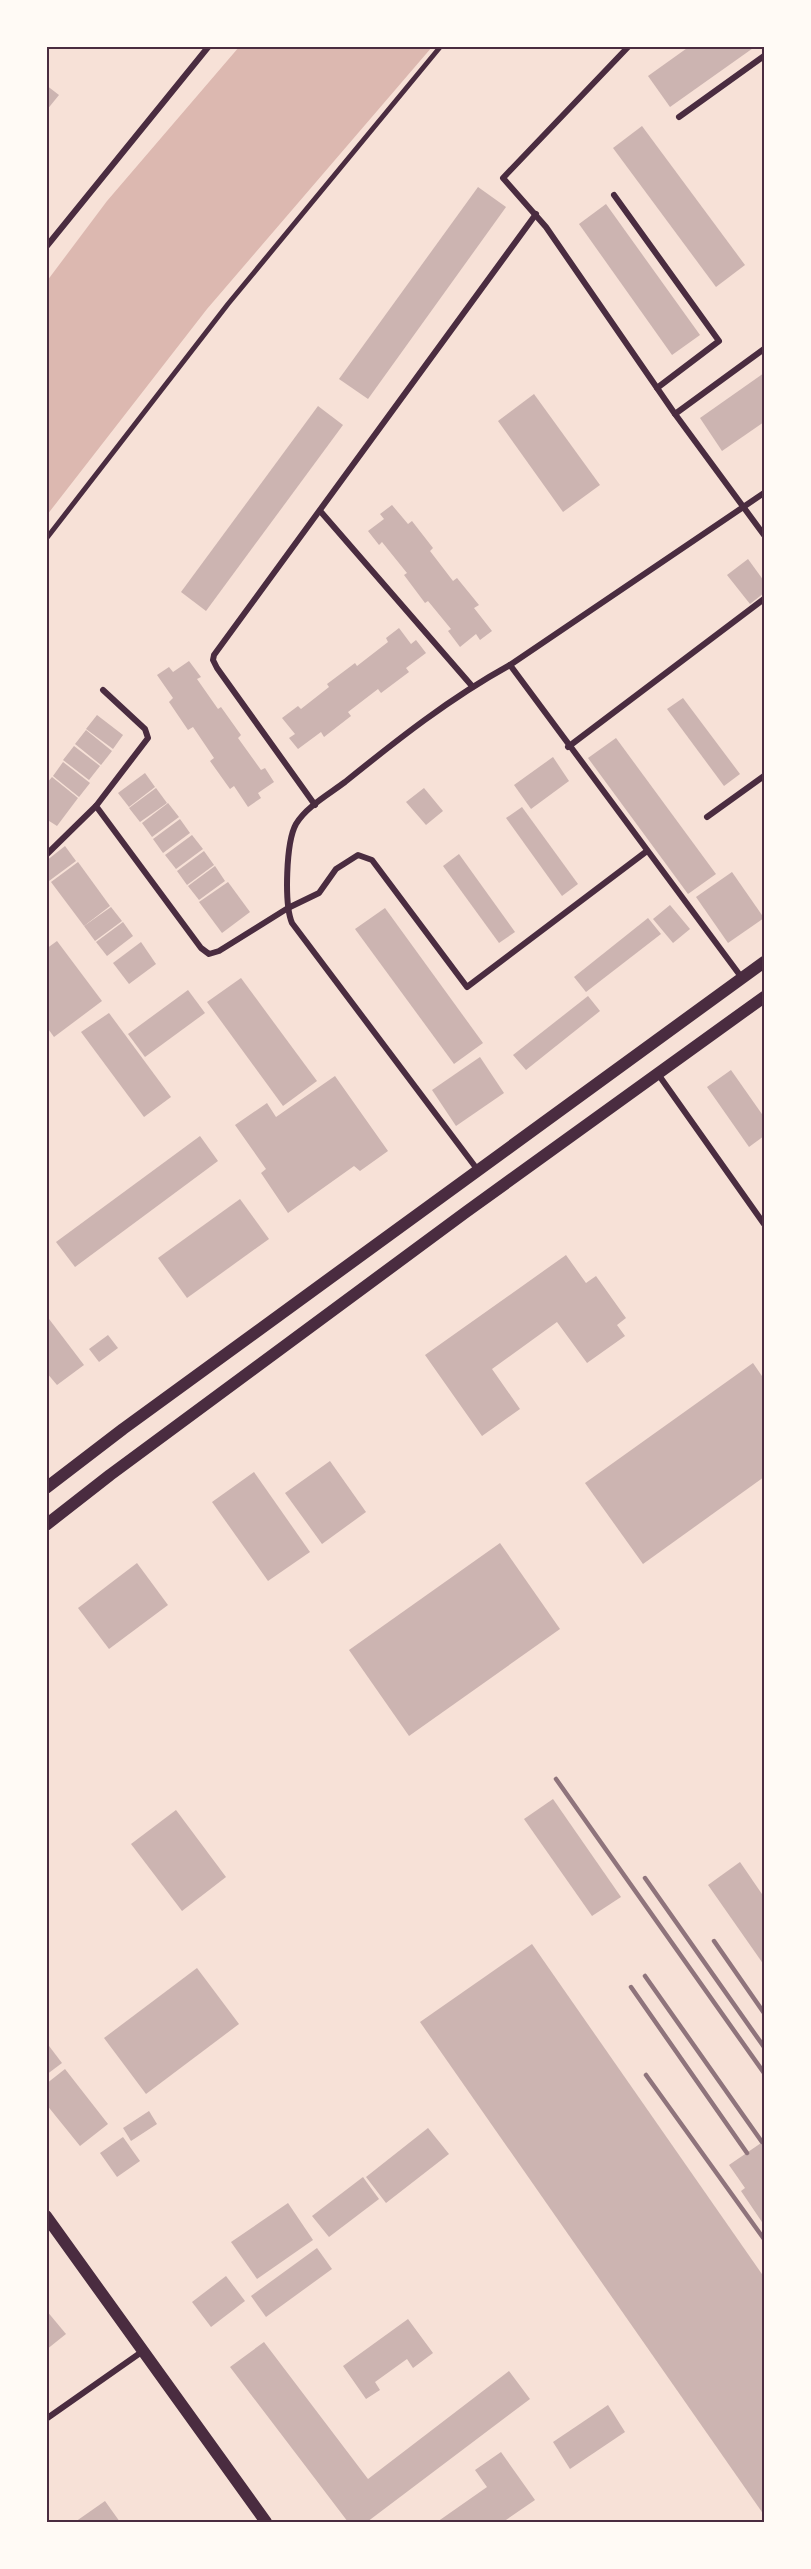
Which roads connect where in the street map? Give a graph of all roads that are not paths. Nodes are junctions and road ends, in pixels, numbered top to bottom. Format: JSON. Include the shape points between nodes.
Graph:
{"nodes":[{"id":1,"x":209,"y":46,"type":"edge"},
{"id":2,"x":441,"y":46,"type":"edge"},
{"id":3,"x":629,"y":46,"type":"edge"},
{"id":4,"x":765,"y":56,"type":"edge"},
{"id":5,"x":679,"y":117,"type":"dead end"},
{"id":6,"x":614,"y":195,"type":"dead end"},
{"id":7,"x":536,"y":214,"type":"junction"},
{"id":8,"x":46,"y":247,"type":"edge"},
{"id":9,"x":765,"y":349,"type":"edge"},
{"id":10,"x":657,"y":388,"type":"junction"},
{"id":11,"x":675,"y":414,"type":"junction"},
{"id":12,"x":765,"y":493,"type":"edge"},
{"id":13,"x":745,"y":508,"type":"junction"},
{"id":14,"x":321,"y":512,"type":"junction"},
{"id":15,"x":765,"y":519,"type":"edge"},
{"id":16,"x":757,"y":525,"type":"junction"},
{"id":17,"x":765,"y":535,"type":"edge"},
{"id":18,"x":46,"y":539,"type":"edge"},
{"id":19,"x":765,"y":599,"type":"edge"},
{"id":20,"x":510,"y":665,"type":"junction"},
{"id":21,"x":472,"y":686,"type":"junction"},
{"id":22,"x":103,"y":690,"type":"dead end"},
{"id":23,"x":568,"y":747,"type":"junction"},
{"id":24,"x":765,"y":776,"type":"edge"},
{"id":25,"x":315,"y":805,"type":"junction"},
{"id":26,"x":96,"y":806,"type":"junction"},
{"id":27,"x":707,"y":817,"type":"dead end"},
{"id":28,"x":646,"y":851,"type":"junction"},
{"id":29,"x":46,"y":855,"type":"edge"},
{"id":30,"x":288,"y":908,"type":"junction"},
{"id":31,"x":765,"y":962,"type":"edge"},
{"id":32,"x":742,"y":978,"type":"junction"},
{"id":33,"x":765,"y":997,"type":"edge"},
{"id":34,"x":658,"y":1074,"type":"junction"},
{"id":35,"x":477,"y":1169,"type":"junction"},
{"id":36,"x":765,"y":1224,"type":"edge"},
{"id":37,"x":46,"y":1488,"type":"edge"},
{"id":38,"x":46,"y":1525,"type":"edge"},
{"id":39,"x":46,"y":2216,"type":"edge"},
{"id":40,"x":143,"y":2351,"type":"junction"},
{"id":41,"x":46,"y":2419,"type":"edge"},
{"id":42,"x":266,"y":2523,"type":"edge"}],
"edges":[{"from":1,"to":8,"type":"street"},
{"from":2,"to":18,"type":"street","via":[[228,304]]},
{"from":3,"to":7,"type":"street","via":[[503,178]]},
{"from":4,"to":5,"type":"street"},
{"from":6,"to":10,"type":"street","via":[[719,341]]},
{"from":7,"to":10,"type":"street"},
{"from":7,"to":14,"type":"street"},
{"from":9,"to":11,"type":"street"},
{"from":10,"to":11,"type":"street"},
{"from":11,"to":13,"type":"street"},
{"from":12,"to":13,"type":"street"},
{"from":13,"to":16,"type":"street"},
{"from":13,"to":20,"type":"street"},
{"from":14,"to":21,"type":"street"},
{"from":14,"to":25,"type":"street","via":[[213,660]]},
{"from":15,"to":16,"type":"street"},
{"from":16,"to":17,"type":"street"},
{"from":19,"to":23,"type":"street"},
{"from":20,"to":21,"type":"street"},
{"from":20,"to":23,"type":"street"},
{"from":21,"to":25,"type":"street"},
{"from":22,"to":26,"type":"street","via":[[145,729],[148,738]]},
{"from":23,"to":28,"type":"street"},
{"from":24,"to":27,"type":"street"},
{"from":25,"to":30,"type":"street","via":[[299,819],[292,832]]},
{"from":26,"to":29,"type":"street"},
{"from":26,"to":30,"type":"street","via":[[204,952],[219,951]]},
{"from":28,"to":30,"type":"street","via":[[467,987],[372,860],[358,855],[336,869],[319,893]]},
{"from":28,"to":32,"type":"street"},
{"from":30,"to":35,"type":"street","via":[[297,931]]},
{"from":31,"to":32,"type":"main road"},
{"from":32,"to":35,"type":"main road"},
{"from":33,"to":34,"type":"main road"},
{"from":34,"to":36,"type":"street"},
{"from":34,"to":38,"type":"main road"},
{"from":35,"to":37,"type":"main road"},
{"from":39,"to":40,"type":"main road"},
{"from":40,"to":41,"type":"street"},
{"from":40,"to":42,"type":"main road"}]}
